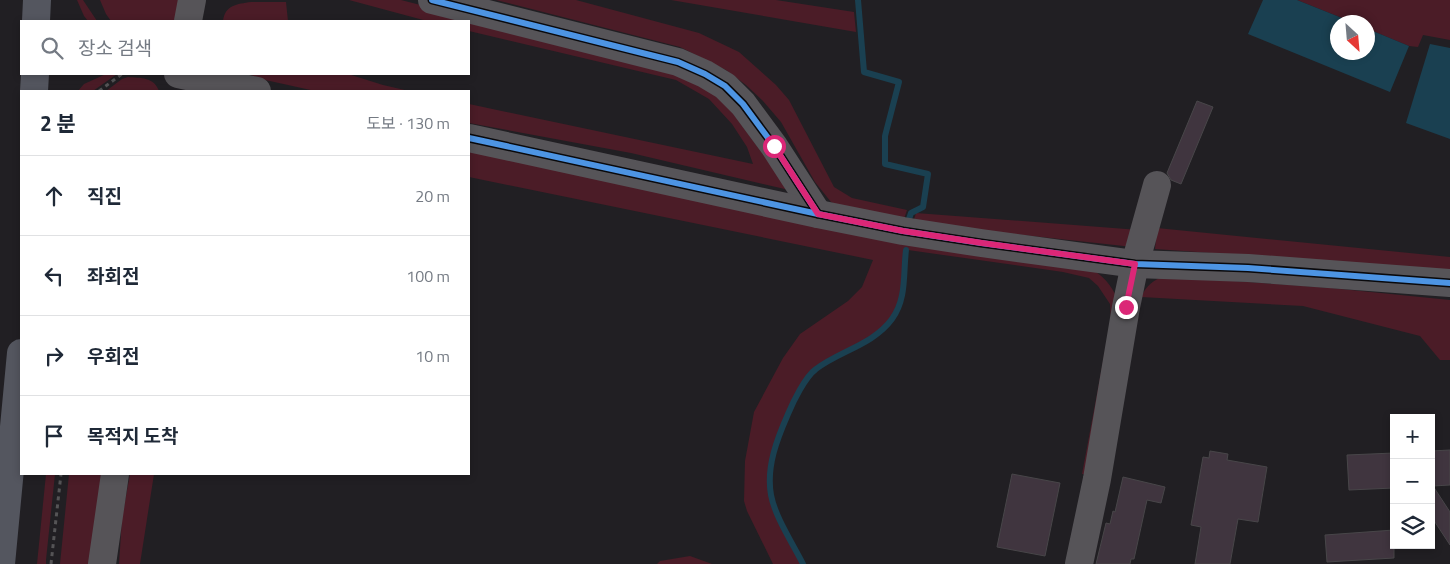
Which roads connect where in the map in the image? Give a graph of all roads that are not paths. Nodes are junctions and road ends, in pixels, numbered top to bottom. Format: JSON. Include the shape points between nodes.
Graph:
{"nodes":[{"id":1,"x":37,"y":0,"type":"edge"},
{"id":2,"x":192,"y":0,"type":"edge"},
{"id":3,"x":432,"y":0,"type":"edge"},
{"id":4,"x":36,"y":20,"type":"edge"},
{"id":5,"x":188,"y":20,"type":"edge"},
{"id":6,"x":35,"y":75,"type":"edge"},
{"id":7,"x":177,"y":75,"type":"edge"},
{"id":8,"x":182,"y":75,"type":"edge"},
{"id":9,"x":34,"y":90,"type":"edge"},
{"id":10,"x":174,"y":90,"type":"edge"},
{"id":11,"x":252,"y":90,"type":"edge"},
{"id":12,"x":470,"y":138,"type":"edge"},
{"id":13,"x":1157,"y":185,"type":"dead end"},
{"id":14,"x":818,"y":214,"type":"junction"},
{"id":15,"x":1135,"y":264,"type":"junction"},
{"id":16,"x":1450,"y":283,"type":"edge"},
{"id":17,"x":20,"y":364,"type":"edge"},
{"id":18,"x":116,"y":475,"type":"edge"},
{"id":19,"x":1,"y":564,"type":"edge"},
{"id":20,"x":102,"y":564,"type":"edge"},
{"id":21,"x":1079,"y":564,"type":"edge"}],
"edges":[{"from":1,"to":4,"type":"highway"},
{"from":2,"to":5,"type":"street"},
{"from":3,"to":14,"type":"street","via":[[678,62],[706,74],[725,86],[743,104]]},
{"from":6,"to":9,"type":"highway"},
{"from":7,"to":10,"type":"street"},
{"from":8,"to":11,"type":"street"},
{"from":12,"to":14,"type":"street"},
{"from":13,"to":15,"type":"street"},
{"from":14,"to":15,"type":"street","via":[[903,231]]},
{"from":15,"to":16,"type":"street","via":[[1248,268]]},
{"from":15,"to":21,"type":"street"},
{"from":17,"to":19,"type":"highway"},
{"from":18,"to":20,"type":"street"}]}
